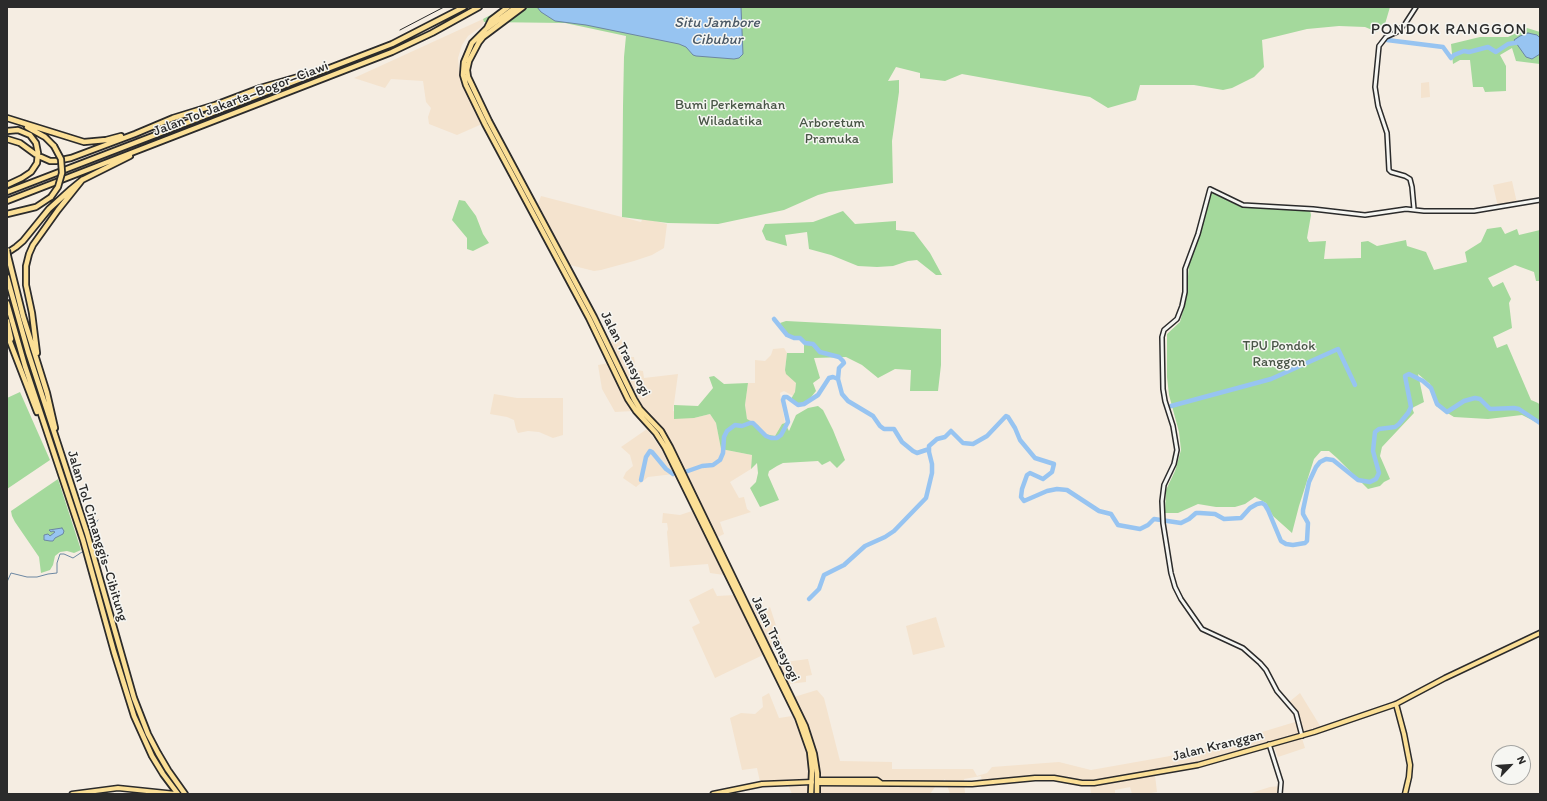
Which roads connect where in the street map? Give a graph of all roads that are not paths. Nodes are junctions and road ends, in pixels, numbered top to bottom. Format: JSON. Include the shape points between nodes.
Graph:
{"nodes":[{"id":1,"x":460,"y":7,"type":"edge"},
{"id":2,"x":464,"y":7,"type":"edge"},
{"id":3,"x":479,"y":7,"type":"edge"},
{"id":4,"x":508,"y":7,"type":"edge"},
{"id":5,"x":523,"y":7,"type":"edge"},
{"id":6,"x":1416,"y":7,"type":"edge"},
{"id":7,"x":516,"y":9,"type":"edge"},
{"id":8,"x":451,"y":14,"type":"junction"},
{"id":9,"x":486,"y":29,"type":"junction"},
{"id":10,"x":313,"y":74,"type":"junction"},
{"id":11,"x":7,"y":118,"type":"edge"},
{"id":12,"x":15,"y":121,"type":"junction"},
{"id":13,"x":7,"y":131,"type":"edge"},
{"id":14,"x":135,"y":134,"type":"junction"},
{"id":15,"x":494,"y":134,"type":"junction"},
{"id":16,"x":7,"y":139,"type":"edge"},
{"id":17,"x":147,"y":147,"type":"junction"},
{"id":18,"x":35,"y":154,"type":"dead end"},
{"id":19,"x":41,"y":157,"type":"dead end"},
{"id":20,"x":82,"y":180,"type":"junction"},
{"id":21,"x":7,"y":185,"type":"edge"},
{"id":22,"x":7,"y":192,"type":"edge"},
{"id":23,"x":1540,"y":200,"type":"edge"},
{"id":24,"x":7,"y":201,"type":"edge"},
{"id":25,"x":1414,"y":209,"type":"junction"},
{"id":26,"x":7,"y":214,"type":"edge"},
{"id":27,"x":7,"y":253,"type":"edge"},
{"id":28,"x":7,"y":277,"type":"edge"},
{"id":29,"x":7,"y":303,"type":"edge"},
{"id":30,"x":7,"y":321,"type":"edge"},
{"id":31,"x":7,"y":334,"type":"edge"},
{"id":32,"x":17,"y":360,"type":"junction"},
{"id":33,"x":38,"y":365,"type":"junction"},
{"id":34,"x":56,"y":460,"type":"junction"},
{"id":35,"x":65,"y":464,"type":"junction"},
{"id":36,"x":1540,"y":633,"type":"edge"},
{"id":37,"x":1396,"y":704,"type":"junction"},
{"id":38,"x":1302,"y":736,"type":"junction"},
{"id":39,"x":1269,"y":744,"type":"junction"},
{"id":40,"x":818,"y":782,"type":"junction"},
{"id":41,"x":72,"y":794,"type":"edge"},
{"id":42,"x":177,"y":794,"type":"edge"},
{"id":43,"x":185,"y":794,"type":"edge"},
{"id":44,"x":713,"y":794,"type":"edge"},
{"id":45,"x":812,"y":794,"type":"edge"},
{"id":46,"x":817,"y":794,"type":"edge"},
{"id":47,"x":1280,"y":794,"type":"edge"},
{"id":48,"x":1405,"y":794,"type":"edge"}],
"edges":[{"from":1,"to":8,"type":"highway"},
{"from":2,"to":8,"type":"highway","name":"Jalan Tol Jakarta–Bogor–Ciawi"},
{"from":3,"to":17,"type":"highway","name":"Jalan Tol Jakarta–Bogor–Ciawi","via":[[392,52]]},
{"from":4,"to":9,"type":"highway","via":[[491,20]]},
{"from":5,"to":7,"type":"highway","name":"Jalan Transyogi"},
{"from":6,"to":25,"type":"street","via":[[1405,24],[1397,32],[1386,37],[1378,48],[1375,95],[1387,133],[1389,170],[1410,179]]},
{"from":7,"to":9,"type":"highway","name":"Jalan Transyogi"},
{"from":7,"to":15,"type":"highway","name":"Jalan Transyogi","via":[[483,37],[471,54],[467,70],[468,78]]},
{"from":8,"to":10,"type":"highway","name":"Jalan Tol Jakarta–Bogor–Ciawi","via":[[392,44]]},
{"from":9,"to":15,"type":"highway","name":"Jalan Transyogi","via":[[469,48],[464,60],[463,75],[470,94]]},
{"from":10,"to":14,"type":"highway","via":[[253,91],[173,118]]},
{"from":10,"to":22,"type":"highway","name":"Jalan Tol Jakarta–Bogor–Ciawi"},
{"from":11,"to":12,"type":"highway"},
{"from":12,"to":14,"type":"highway","via":[[84,142]]},
{"from":12,"to":26,"type":"highway","bridge":true,"via":[[45,137],[54,146],[61,159],[62,173],[58,187],[51,197],[36,207]]},
{"from":13,"to":21,"type":"highway","via":[[18,130],[30,135],[36,143],[38,156],[29,174]]},
{"from":14,"to":19,"type":"highway","via":[[64,160],[50,161]]},
{"from":15,"to":40,"type":"highway","name":"Jalan Transyogi","via":[[547,232],[628,399],[636,411],[648,421],[665,447],[757,631],[804,733]]},
{"from":16,"to":18,"type":"highway","via":[[20,143]]},
{"from":17,"to":20,"type":"highway"},
{"from":17,"to":24,"type":"highway","name":"Jalan Tol Jakarta–Bogor–Ciawi"},
{"from":20,"to":27,"type":"highway","via":[[49,209],[20,244]]},
{"from":20,"to":33,"type":"highway","via":[[33,245],[26,266],[26,285]]},
{"from":23,"to":25,"type":"street","via":[[1474,211]]},
{"from":25,"to":38,"type":"street","via":[[1365,215],[1243,205],[1210,189],[1198,237],[1185,269],[1185,292],[1178,319],[1164,330],[1162,337],[1163,389],[1177,450],[1164,486],[1162,515],[1175,587],[1202,629],[1243,648],[1266,670],[1277,691],[1296,712]]},
{"from":27,"to":33,"type":"highway"},
{"from":28,"to":35,"type":"highway","name":"Jalan Tol Cimanggis–Cibitung","via":[[28,352]]},
{"from":29,"to":34,"type":"highway"},
{"from":30,"to":32,"type":"highway"},
{"from":31,"to":32,"type":"highway"},
{"from":32,"to":34,"type":"highway"},
{"from":33,"to":35,"type":"highway"},
{"from":34,"to":42,"type":"highway","name":"Jalan Tol Cimanggis–Cibitung","via":[[83,540],[128,698],[152,756]]},
{"from":35,"to":43,"type":"highway","name":"Jalan Tol Cimanggis–Cibitung","via":[[140,716],[158,753]]},
{"from":36,"to":37,"type":"main road","name":"Jalan Kranggan"},
{"from":37,"to":38,"type":"main road","name":"Jalan Kranggan"},
{"from":37,"to":48,"type":"main road","via":[[1410,765]]},
{"from":38,"to":39,"type":"main road","name":"Jalan Kranggan"},
{"from":39,"to":40,"type":"main road","name":"Jalan Kranggan","via":[[1198,765],[1094,783],[1054,778],[972,784]]},
{"from":39,"to":47,"type":"street","via":[[1281,782]]},
{"from":40,"to":44,"type":"main road","name":"Jalan Kranggan","via":[[762,784]]},
{"from":40,"to":45,"type":"highway","name":"Jalan Transyogi"},
{"from":40,"to":46,"type":"highway","name":"Jalan Transyogi"},
{"from":41,"to":42,"type":"main road","via":[[118,788]]}]}
